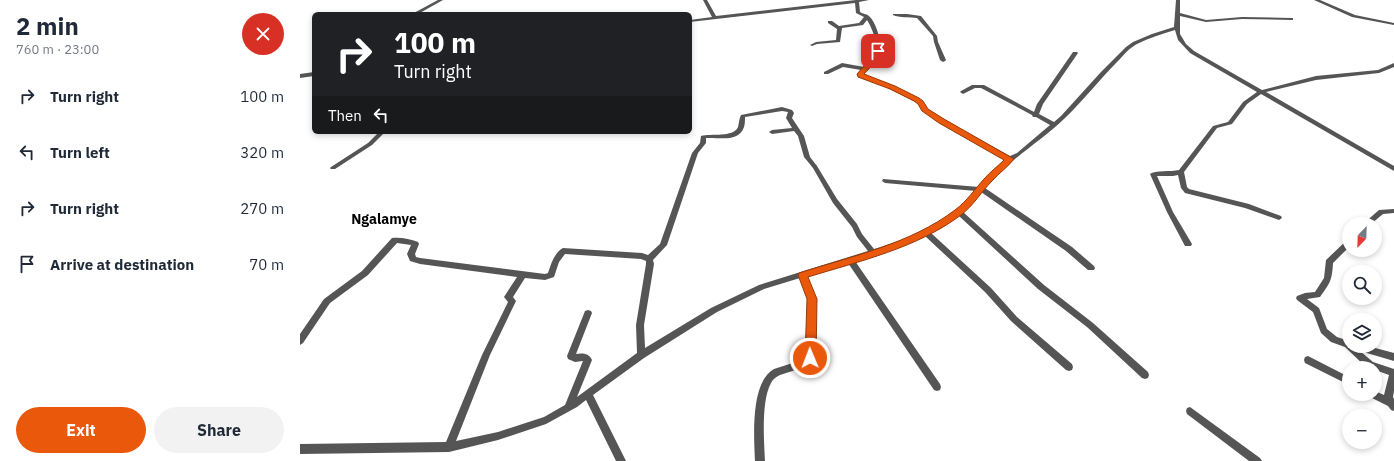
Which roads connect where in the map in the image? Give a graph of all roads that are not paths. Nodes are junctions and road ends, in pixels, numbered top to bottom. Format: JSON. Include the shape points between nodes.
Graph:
{"nodes":[{"id":1,"x":441,"y":0,"type":"edge"},
{"id":2,"x":705,"y":0,"type":"edge"},
{"id":3,"x":808,"y":0,"type":"edge"},
{"id":4,"x":866,"y":0,"type":"edge"},
{"id":5,"x":1178,"y":0,"type":"edge"},
{"id":6,"x":1316,"y":0,"type":"edge"},
{"id":7,"x":857,"y":1,"type":"edge"},
{"id":8,"x":810,"y":6,"type":"junction"},
{"id":9,"x":418,"y":12,"type":"edge"},
{"id":10,"x":1178,"y":14,"type":"junction"},
{"id":11,"x":895,"y":15,"type":"dead end"},
{"id":12,"x":714,"y":17,"type":"junction"},
{"id":13,"x":866,"y":17,"type":"junction"},
{"id":14,"x":1291,"y":19,"type":"dead end"},
{"id":15,"x":692,"y":21,"type":"edge"},
{"id":16,"x":830,"y":22,"type":"dead end"},
{"id":17,"x":861,"y":24,"type":"junction"},
{"id":18,"x":1394,"y":24,"type":"edge"},
{"id":19,"x":872,"y":25,"type":"junction"},
{"id":20,"x":839,"y":28,"type":"junction"},
{"id":21,"x":1177,"y":28,"type":"junction"},
{"id":22,"x":812,"y":46,"type":"dead end"},
{"id":23,"x":1075,"y":53,"type":"dead end"},
{"id":24,"x":943,"y":60,"type":"dead end"},
{"id":25,"x":1394,"y":65,"type":"edge"},
{"id":26,"x":864,"y":69,"type":"junction"},
{"id":27,"x":826,"y":73,"type":"dead end"},
{"id":28,"x":312,"y":74,"type":"edge"},
{"id":29,"x":300,"y":76,"type":"edge"},
{"id":30,"x":964,"y":92,"type":"dead end"},
{"id":31,"x":1260,"y":92,"type":"junction"},
{"id":32,"x":1035,"y":116,"type":"junction"},
{"id":33,"x":1053,"y":124,"type":"junction"},
{"id":34,"x":796,"y":129,"type":"junction"},
{"id":35,"x":772,"y":132,"type":"dead end"},
{"id":36,"x":380,"y":134,"type":"edge"},
{"id":37,"x":1010,"y":159,"type":"junction"},
{"id":38,"x":333,"y":168,"type":"dead end"},
{"id":39,"x":1394,"y":168,"type":"edge"},
{"id":40,"x":1181,"y":172,"type":"junction"},
{"id":41,"x":885,"y":181,"type":"dead end"},
{"id":42,"x":981,"y":189,"type":"junction"},
{"id":43,"x":1394,"y":211,"type":"edge"},
{"id":44,"x":959,"y":212,"type":"junction"},
{"id":45,"x":1375,"y":217,"type":"edge"},
{"id":46,"x":1279,"y":218,"type":"dead end"},
{"id":47,"x":926,"y":233,"type":"junction"},
{"id":48,"x":1188,"y":244,"type":"dead end"},
{"id":49,"x":1342,"y":250,"type":"edge"},
{"id":50,"x":873,"y":253,"type":"junction"},
{"id":51,"x":649,"y":260,"type":"junction"},
{"id":52,"x":850,"y":260,"type":"junction"},
{"id":53,"x":1091,"y":268,"type":"dead end"},
{"id":54,"x":523,"y":275,"type":"junction"},
{"id":55,"x":803,"y":275,"type":"junction"},
{"id":56,"x":588,"y":313,"type":"dead end"},
{"id":57,"x":300,"y":341,"type":"edge"},
{"id":58,"x":1342,"y":342,"type":"edge"},
{"id":59,"x":1358,"y":353,"type":"edge"},
{"id":60,"x":1379,"y":353,"type":"edge"},
{"id":61,"x":641,"y":355,"type":"junction"},
{"id":62,"x":1394,"y":357,"type":"edge"},
{"id":63,"x":1308,"y":360,"type":"dead end"},
{"id":64,"x":1069,"y":367,"type":"dead end"},
{"id":65,"x":1394,"y":374,"type":"edge"},
{"id":66,"x":1145,"y":375,"type":"dead end"},
{"id":67,"x":1342,"y":377,"type":"edge"},
{"id":68,"x":938,"y":387,"type":"dead end"},
{"id":69,"x":588,"y":394,"type":"junction"},
{"id":70,"x":1382,"y":399,"type":"edge"},
{"id":71,"x":1393,"y":406,"type":"edge"},
{"id":72,"x":568,"y":407,"type":"junction"},
{"id":73,"x":1190,"y":411,"type":"dead end"},
{"id":74,"x":449,"y":447,"type":"junction"},
{"id":75,"x":300,"y":449,"type":"edge"},
{"id":76,"x":621,"y":461,"type":"edge"},
{"id":77,"x":760,"y":461,"type":"edge"},
{"id":78,"x":1257,"y":461,"type":"edge"}],
"edges":[{"from":1,"to":9,"type":"street"},
{"from":2,"to":12,"type":"street"},
{"from":3,"to":8,"type":"street"},
{"from":4,"to":7,"type":"street"},
{"from":5,"to":10,"type":"street"},
{"from":6,"to":18,"type":"street","via":[[1354,16]]},
{"from":7,"to":8,"type":"street"},
{"from":7,"to":13,"type":"street","via":[[858,13]]},
{"from":8,"to":12,"type":"street"},
{"from":10,"to":14,"type":"street","via":[[1206,21],[1242,18]]},
{"from":10,"to":21,"type":"street"},
{"from":11,"to":24,"type":"street","via":[[919,17],[935,36]]},
{"from":12,"to":15,"type":"street"},
{"from":13,"to":17,"type":"street"},
{"from":13,"to":19,"type":"street"},
{"from":16,"to":20,"type":"street"},
{"from":17,"to":19,"type":"street"},
{"from":17,"to":20,"type":"street"},
{"from":19,"to":26,"type":"street","via":[[878,51],[876,58]]},
{"from":20,"to":22,"type":"street","via":[[838,41],[816,43]]},
{"from":21,"to":31,"type":"street","via":[[1178,38],[1192,52]]},
{"from":21,"to":33,"type":"street","via":[[1154,35],[1128,48],[1063,117]]},
{"from":23,"to":32,"type":"street","via":[[1040,104]]},
{"from":25,"to":31,"type":"street","via":[[1379,71],[1316,78]]},
{"from":26,"to":27,"type":"street","via":[[842,65]]},
{"from":26,"to":37,"type":"street","via":[[861,76],[892,87],[916,100],[925,110],[942,121]]},
{"from":28,"to":29,"type":"street"},
{"from":30,"to":32,"type":"street","via":[[974,86],[982,86]]},
{"from":31,"to":39,"type":"street"},
{"from":31,"to":40,"type":"street","via":[[1245,103],[1230,123],[1215,127]]},
{"from":32,"to":33,"type":"street"},
{"from":33,"to":37,"type":"street"},
{"from":34,"to":35,"type":"street"},
{"from":34,"to":50,"type":"street","via":[[801,136],[807,157]]},
{"from":34,"to":51,"type":"street","via":[[789,118],[790,111],[782,109],[743,116],[737,133],[727,137],[703,137],[703,143],[695,154],[663,245]]},
{"from":36,"to":38,"type":"street","via":[[370,144]]},
{"from":37,"to":42,"type":"street"},
{"from":40,"to":46,"type":"street","via":[[1187,191],[1247,206]]},
{"from":40,"to":48,"type":"street","via":[[1153,174]]},
{"from":41,"to":42,"type":"street"},
{"from":42,"to":44,"type":"street"},
{"from":42,"to":53,"type":"street","via":[[1069,249]]},
{"from":43,"to":45,"type":"street","via":[[1381,212]]},
{"from":44,"to":47,"type":"street"},
{"from":44,"to":66,"type":"street","via":[[1041,287],[1090,325]]},
{"from":47,"to":50,"type":"street"},
{"from":47,"to":64,"type":"street","via":[[988,290],[1014,319]]},
{"from":49,"to":58,"type":"street","via":[[1329,262],[1326,284],[1317,295],[1300,298],[1316,310],[1324,331],[1334,340]]},
{"from":50,"to":52,"type":"street"},
{"from":51,"to":54,"type":"street","via":[[642,256],[563,251],[551,275]]},
{"from":51,"to":61,"type":"street","via":[[640,325]]},
{"from":52,"to":55,"type":"street"},
{"from":52,"to":68,"type":"street"},
{"from":54,"to":57,"type":"street","via":[[420,261],[413,259],[411,254],[415,244],[395,240],[365,273],[327,301]]},
{"from":54,"to":74,"type":"street","via":[[508,297],[512,301],[486,355]]},
{"from":55,"to":61,"type":"street","via":[[762,287],[721,307]]},
{"from":55,"to":77,"type":"street","via":[[812,299],[810,358],[808,362],[772,374],[766,379],[759,427]]},
{"from":56,"to":72,"type":"street","via":[[571,356],[583,356],[588,360]]},
{"from":59,"to":65,"type":"street","via":[[1370,365]]},
{"from":60,"to":62,"type":"street"},
{"from":61,"to":69,"type":"street"},
{"from":63,"to":67,"type":"street"},
{"from":65,"to":71,"type":"street","via":[[1388,398]]},
{"from":69,"to":72,"type":"street"},
{"from":69,"to":76,"type":"street"},
{"from":70,"to":71,"type":"street"},
{"from":72,"to":74,"type":"street","via":[[546,420],[523,428]]},
{"from":73,"to":78,"type":"street"},
{"from":74,"to":75,"type":"street"}]}
